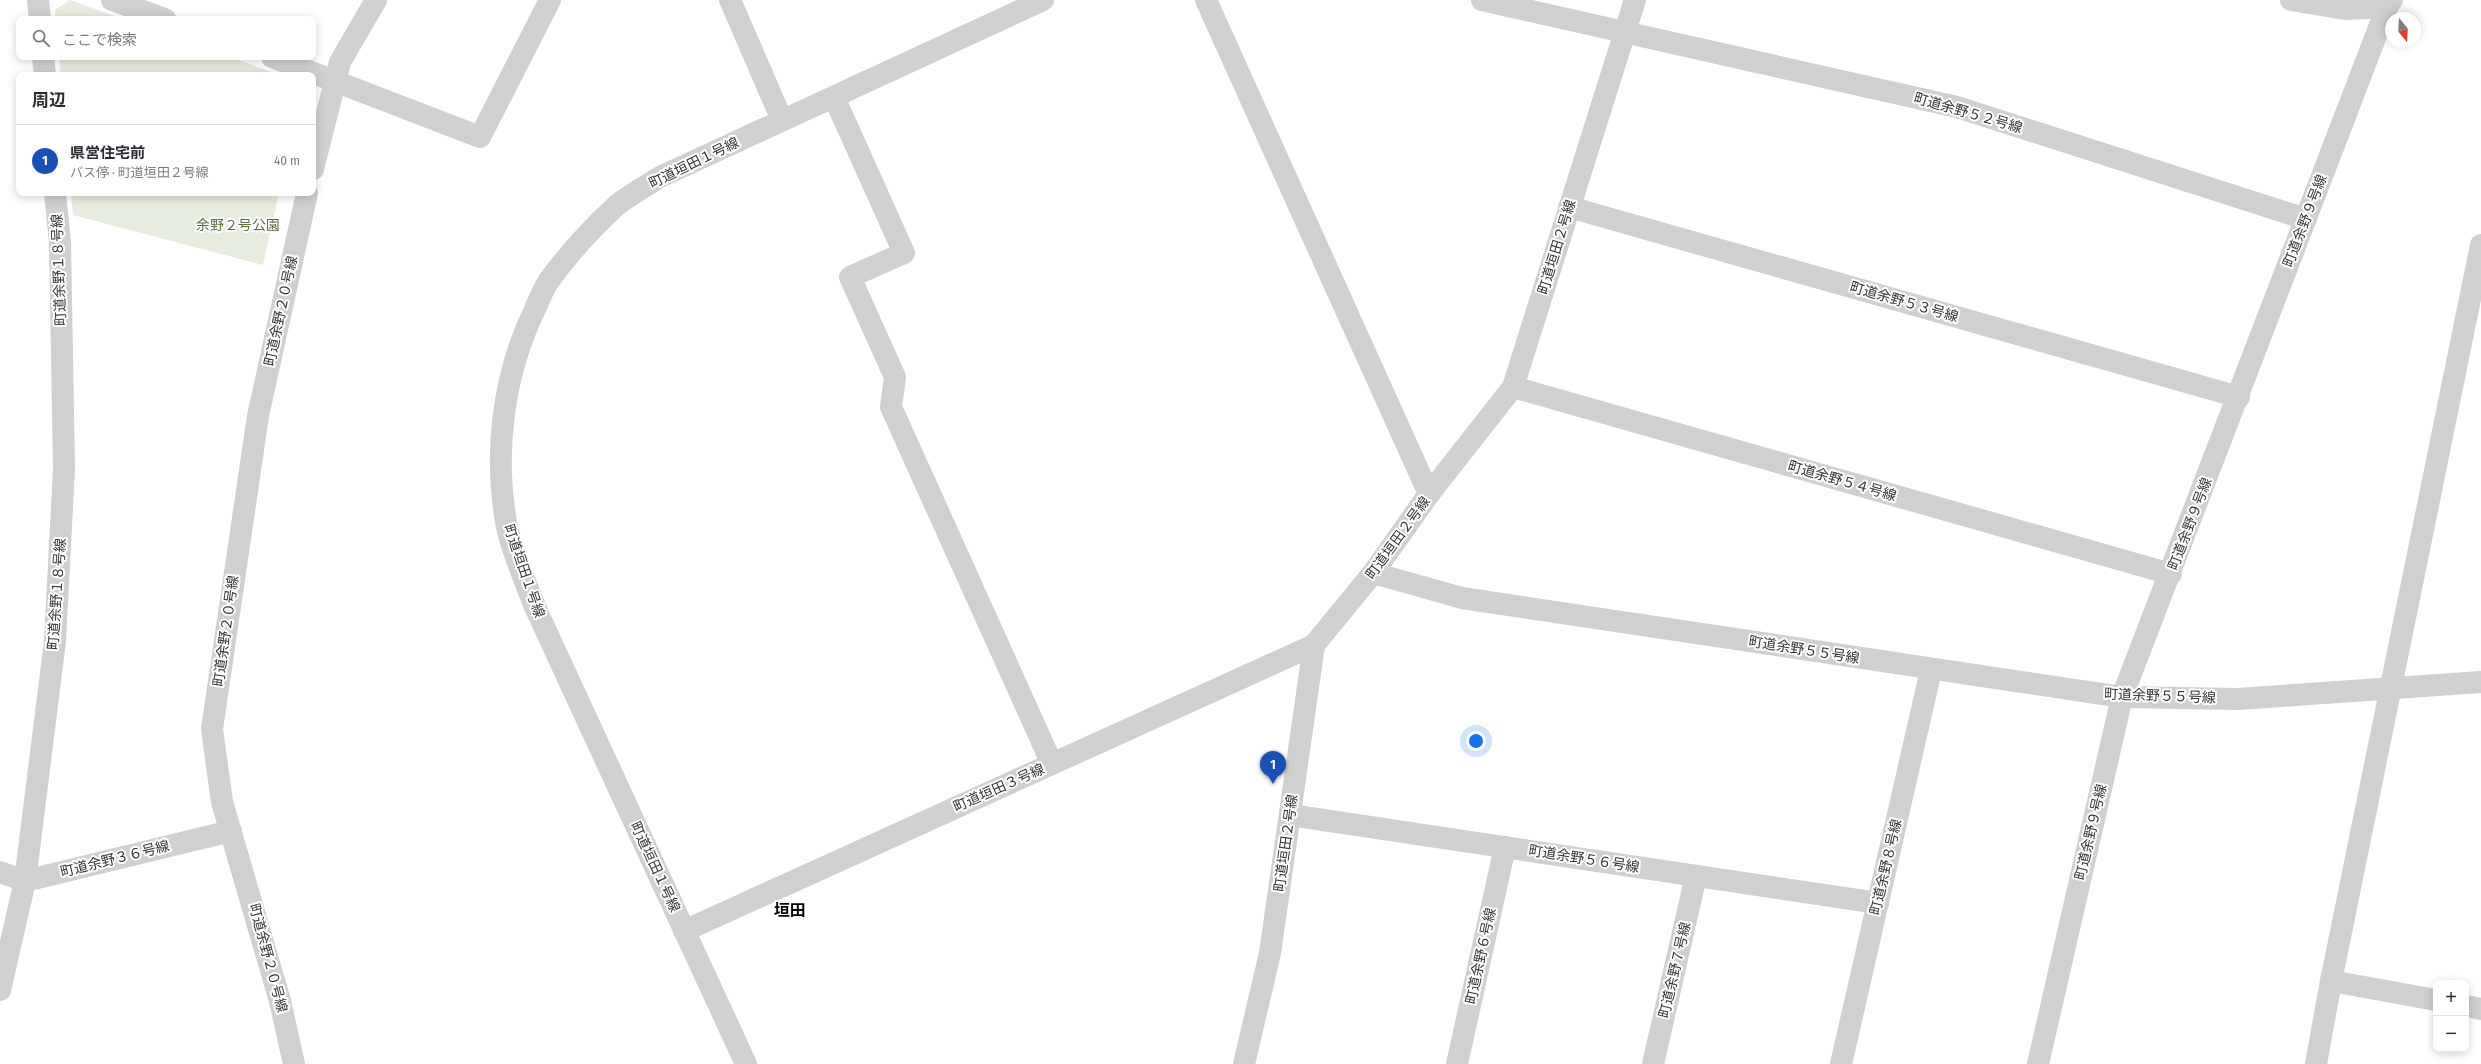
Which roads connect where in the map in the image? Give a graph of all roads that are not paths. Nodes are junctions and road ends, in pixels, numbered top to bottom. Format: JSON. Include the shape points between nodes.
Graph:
{"nodes":[{"id":1,"x":38,"y":0,"type":"edge"},
{"id":2,"x":112,"y":0,"type":"edge"},
{"id":3,"x":376,"y":0,"type":"edge"},
{"id":4,"x":550,"y":0,"type":"edge"},
{"id":5,"x":730,"y":0,"type":"edge"},
{"id":6,"x":1043,"y":0,"type":"edge"},
{"id":7,"x":1206,"y":0,"type":"edge"},
{"id":8,"x":1482,"y":0,"type":"edge"},
{"id":9,"x":1636,"y":0,"type":"edge"},
{"id":10,"x":2291,"y":0,"type":"edge"},
{"id":11,"x":2390,"y":4,"type":"edge"},
{"id":12,"x":40,"y":16,"type":"edge"},
{"id":13,"x":157,"y":16,"type":"edge"},
{"id":14,"x":1624,"y":32,"type":"junction"},
{"id":15,"x":43,"y":60,"type":"edge"},
{"id":16,"x":280,"y":60,"type":"edge"},
{"id":17,"x":45,"y":72,"type":"edge"},
{"id":18,"x":314,"y":72,"type":"edge"},
{"id":19,"x":316,"y":73,"type":"edge"},
{"id":20,"x":336,"y":80,"type":"junction"},
{"id":21,"x":834,"y":97,"type":"junction"},
{"id":22,"x":782,"y":120,"type":"junction"},
{"id":23,"x":316,"y":157,"type":"edge"},
{"id":24,"x":55,"y":196,"type":"edge"},
{"id":25,"x":306,"y":196,"type":"edge"},
{"id":26,"x":1570,"y":207,"type":"junction"},
{"id":27,"x":2306,"y":219,"type":"junction"},
{"id":28,"x":2481,"y":245,"type":"edge"},
{"id":29,"x":1513,"y":387,"type":"junction"},
{"id":30,"x":2239,"y":397,"type":"junction"},
{"id":31,"x":1429,"y":494,"type":"junction"},
{"id":32,"x":1373,"y":573,"type":"junction"},
{"id":33,"x":2171,"y":574,"type":"junction"},
{"id":34,"x":1314,"y":645,"type":"junction"},
{"id":35,"x":1931,"y":670,"type":"junction"},
{"id":36,"x":2481,"y":682,"type":"edge"},
{"id":37,"x":2390,"y":689,"type":"junction"},
{"id":38,"x":2122,"y":697,"type":"junction"},
{"id":39,"x":1052,"y":764,"type":"junction"},
{"id":40,"x":1290,"y":815,"type":"junction"},
{"id":41,"x":231,"y":830,"type":"junction"},
{"id":42,"x":1505,"y":847,"type":"junction"},
{"id":43,"x":0,"y":872,"type":"edge"},
{"id":44,"x":1696,"y":876,"type":"junction"},
{"id":45,"x":26,"y":880,"type":"junction"},
{"id":46,"x":1878,"y":903,"type":"junction"},
{"id":47,"x":684,"y":931,"type":"junction"},
{"id":48,"x":2331,"y":980,"type":"junction"},
{"id":49,"x":0,"y":990,"type":"edge"},
{"id":50,"x":2433,"y":999,"type":"edge"},
{"id":51,"x":2469,"y":1006,"type":"edge"},
{"id":52,"x":2481,"y":1008,"type":"edge"},
{"id":53,"x":294,"y":1064,"type":"edge"},
{"id":54,"x":746,"y":1064,"type":"edge"},
{"id":55,"x":1244,"y":1064,"type":"edge"},
{"id":56,"x":1457,"y":1064,"type":"edge"},
{"id":57,"x":1653,"y":1064,"type":"edge"},
{"id":58,"x":1841,"y":1064,"type":"edge"},
{"id":59,"x":2038,"y":1064,"type":"edge"},
{"id":60,"x":2316,"y":1064,"type":"edge"}],
"edges":[{"from":1,"to":12,"type":"street"},
{"from":2,"to":13,"type":"street"},
{"from":3,"to":20,"type":"street","via":[[340,62]]},
{"from":4,"to":20,"type":"street","via":[[480,137]]},
{"from":5,"to":22,"type":"street"},
{"from":6,"to":21,"type":"street","name":"町道垣田１号線"},
{"from":7,"to":31,"type":"street"},
{"from":8,"to":14,"type":"street","name":"町道余野５２号線"},
{"from":9,"to":14,"type":"street","name":"町道垣田２号線"},
{"from":10,"to":11,"type":"street","via":[[2345,9]]},
{"from":11,"to":27,"type":"street","name":"町道余野９号線"},
{"from":14,"to":26,"type":"street","name":"町道垣田２号線"},
{"from":14,"to":27,"type":"street","name":"町道余野５２号線","via":[[1957,106]]},
{"from":15,"to":17,"type":"street"},
{"from":16,"to":18,"type":"street"},
{"from":19,"to":20,"type":"street"},
{"from":20,"to":23,"type":"street"},
{"from":21,"to":22,"type":"street","name":"町道垣田１号線"},
{"from":21,"to":39,"type":"street","via":[[904,253],[850,277],[894,377],[891,407]]},
{"from":22,"to":47,"type":"street","name":"町道垣田１号線","via":[[660,177],[618,205],[580,242],[547,283],[525,329],[510,380],[503,418],[500,458],[502,492],[508,528],[521,569],[535,607]]},
{"from":24,"to":45,"type":"street","name":"町道余野１８号線","via":[[60,242],[64,469],[54,641]]},
{"from":25,"to":41,"type":"street","name":"町道余野２０号線","via":[[258,416],[212,729],[222,802]]},
{"from":26,"to":29,"type":"street","name":"町道垣田２号線"},
{"from":26,"to":30,"type":"street","name":"町道余野５３号線"},
{"from":27,"to":30,"type":"street","name":"町道余野９号線"},
{"from":28,"to":37,"type":"street"},
{"from":29,"to":31,"type":"street","name":"町道垣田２号線"},
{"from":29,"to":33,"type":"street","name":"町道余野５４号線"},
{"from":30,"to":33,"type":"street","name":"町道余野９号線"},
{"from":31,"to":32,"type":"street","name":"町道垣田２号線"},
{"from":32,"to":34,"type":"street","name":"町道垣田２号線"},
{"from":32,"to":35,"type":"street","name":"町道余野５５号線","via":[[1462,598]]},
{"from":33,"to":38,"type":"street","name":"町道余野９号線"},
{"from":34,"to":39,"type":"street","name":"町道垣田３号線"},
{"from":34,"to":40,"type":"street","name":"町道垣田２号線"},
{"from":35,"to":38,"type":"street","name":"町道余野５５号線"},
{"from":35,"to":46,"type":"street","name":"町道余野８号線"},
{"from":36,"to":37,"type":"street","name":"町道余野５５号線"},
{"from":37,"to":38,"type":"street","name":"町道余野５５号線","via":[[2238,699]]},
{"from":37,"to":48,"type":"street"},
{"from":38,"to":59,"type":"street","name":"町道余野９号線"},
{"from":39,"to":47,"type":"street","name":"町道垣田３号線"},
{"from":40,"to":42,"type":"street","name":"町道余野５６号線"},
{"from":40,"to":55,"type":"street","name":"町道垣田２号線","via":[[1270,953]]},
{"from":41,"to":45,"type":"street","name":"町道余野３６号線"},
{"from":41,"to":53,"type":"street","name":"町道余野２０号線","via":[[280,1001]]},
{"from":42,"to":44,"type":"street","name":"町道余野５６号線"},
{"from":42,"to":56,"type":"street","name":"町道余野６号線"},
{"from":43,"to":45,"type":"street"},
{"from":44,"to":46,"type":"street","name":"町道余野５６号線"},
{"from":44,"to":57,"type":"street","name":"町道余野７号線"},
{"from":45,"to":49,"type":"street","name":"町道余野１８号線"},
{"from":46,"to":58,"type":"street","name":"町道余野８号線"},
{"from":47,"to":54,"type":"street","name":"町道垣田１号線"},
{"from":48,"to":50,"type":"street"},
{"from":48,"to":60,"type":"street"},
{"from":51,"to":52,"type":"street"}]}
